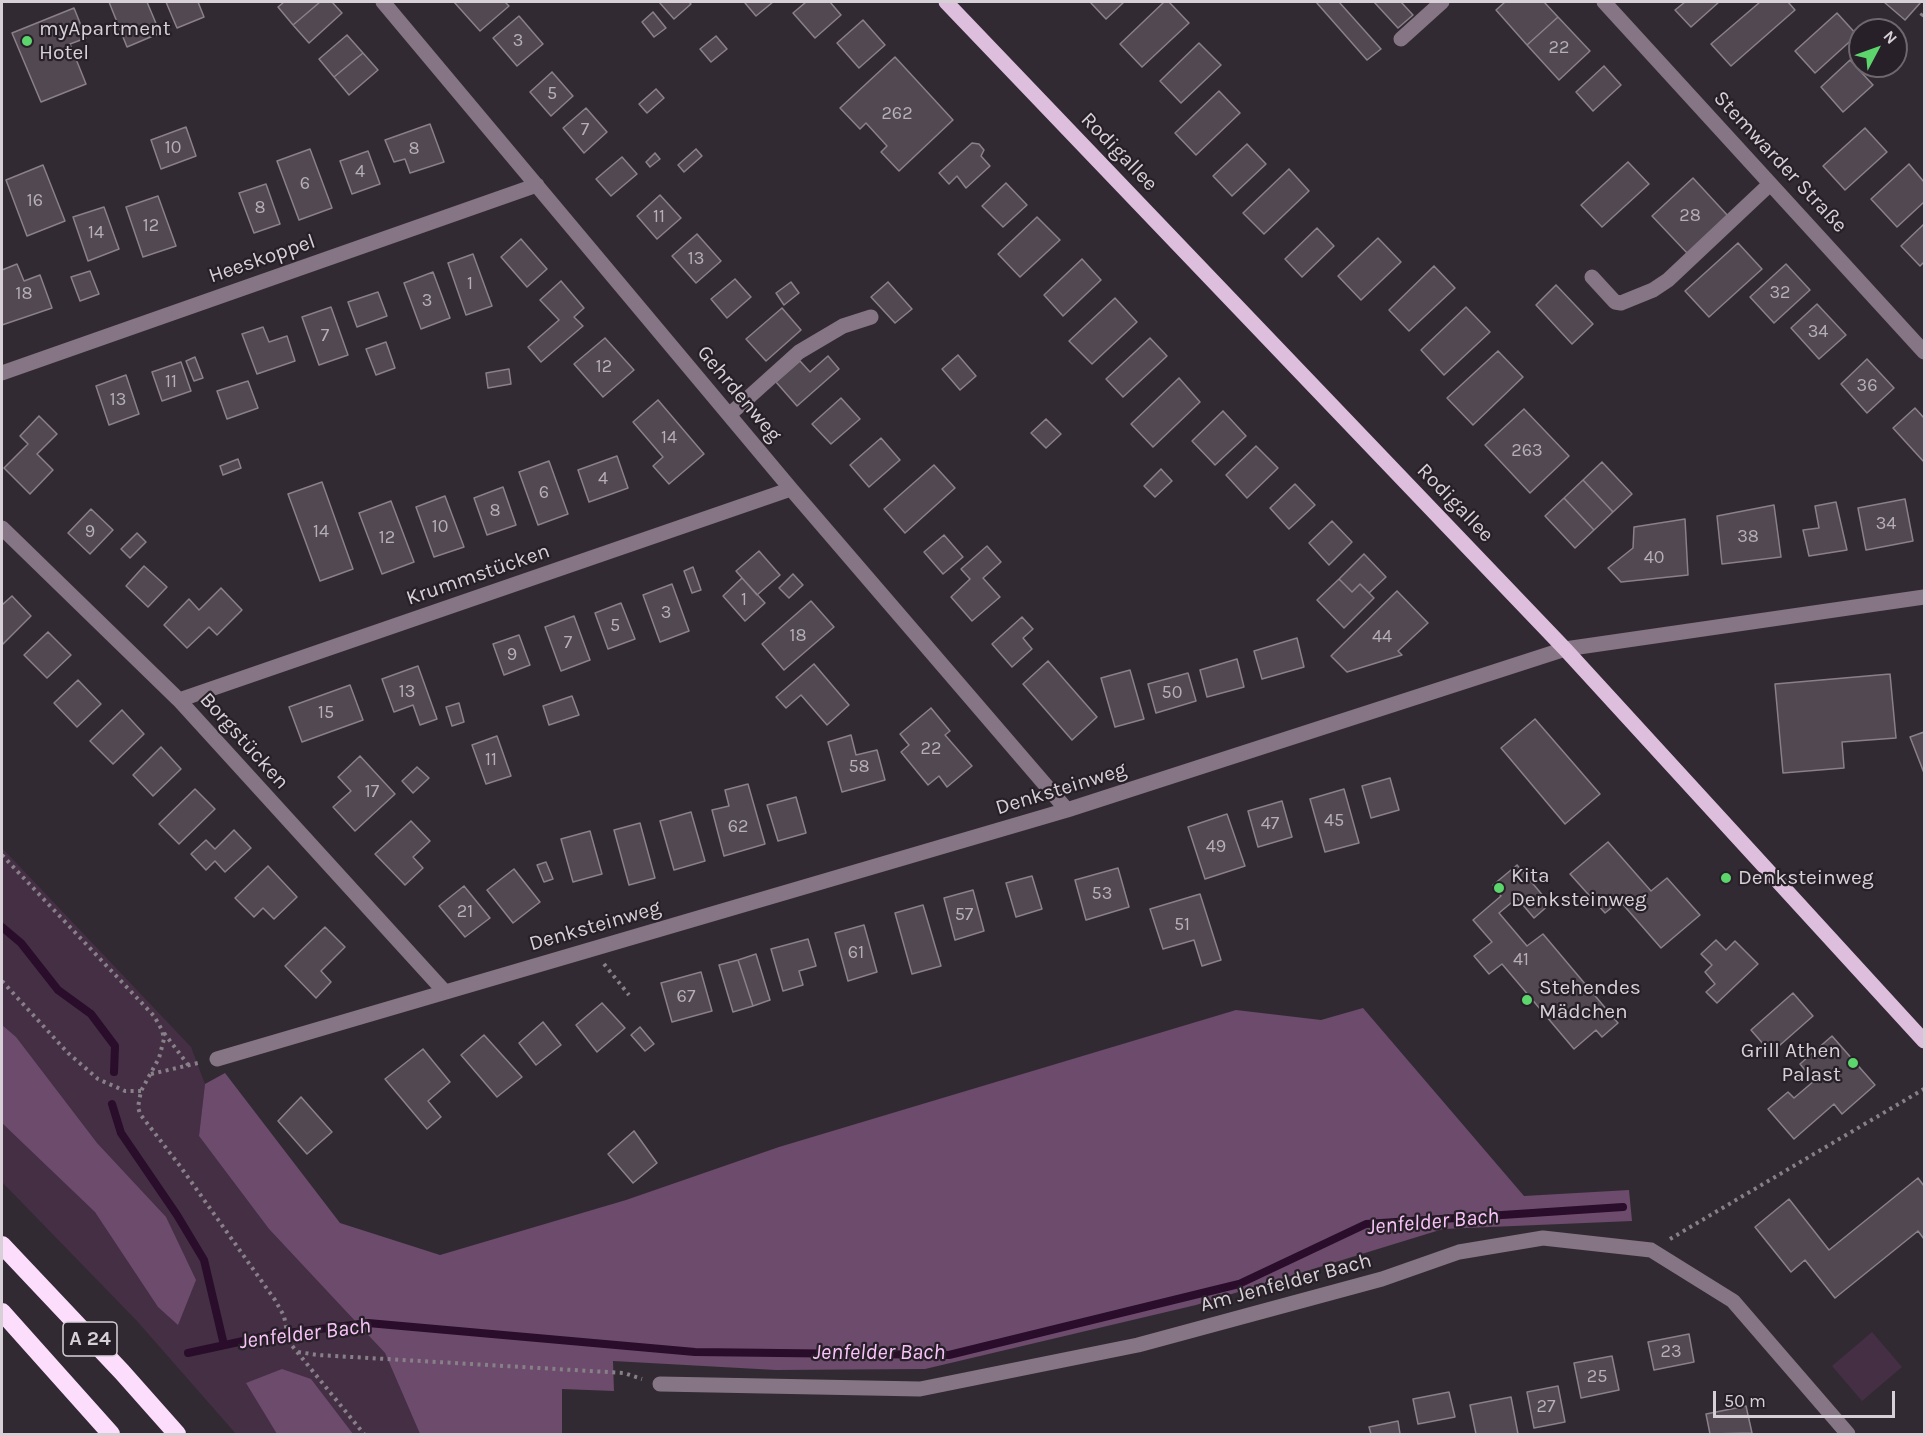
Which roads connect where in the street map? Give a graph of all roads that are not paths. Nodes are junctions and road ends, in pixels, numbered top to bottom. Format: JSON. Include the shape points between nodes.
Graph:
{"nodes":[{"id":1,"x":383,"y":2,"type":"edge"},
{"id":2,"x":946,"y":2,"type":"edge"},
{"id":3,"x":1442,"y":2,"type":"edge"},
{"id":4,"x":1604,"y":2,"type":"edge"},
{"id":5,"x":1401,"y":39,"type":"dead end"},
{"id":6,"x":1770,"y":184,"type":"junction"},
{"id":7,"x":537,"y":185,"type":"junction"},
{"id":8,"x":1592,"y":277,"type":"dead end"},
{"id":9,"x":871,"y":316,"type":"dead end"},
{"id":10,"x":1924,"y":352,"type":"edge"},
{"id":11,"x":2,"y":373,"type":"edge"},
{"id":12,"x":729,"y":415,"type":"junction"},
{"id":13,"x":791,"y":489,"type":"junction"},
{"id":14,"x":2,"y":528,"type":"edge"},
{"id":15,"x":1924,"y":597,"type":"edge"},
{"id":16,"x":1565,"y":649,"type":"junction"},
{"id":17,"x":179,"y":700,"type":"junction"},
{"id":18,"x":1067,"y":810,"type":"junction"},
{"id":19,"x":445,"y":992,"type":"junction"},
{"id":20,"x":1924,"y":1041,"type":"edge"},
{"id":21,"x":217,"y":1059,"type":"road end"},
{"id":22,"x":2,"y":1245,"type":"edge"},
{"id":23,"x":2,"y":1312,"type":"edge"},
{"id":24,"x":660,"y":1384,"type":"road end"},
{"id":25,"x":111,"y":1434,"type":"edge"},
{"id":26,"x":177,"y":1434,"type":"edge"},
{"id":27,"x":1848,"y":1434,"type":"edge"}],
"edges":[{"from":1,"to":7,"type":"street","name":"Gehrdenweg"},
{"from":2,"to":16,"type":"main road","name":"Rodigallee"},
{"from":3,"to":5,"type":"street"},
{"from":4,"to":6,"type":"street","name":"Stemwarder Straße"},
{"from":6,"to":8,"type":"street","via":[[1653,290],[1616,302]]},
{"from":6,"to":10,"type":"street","name":"Stemwarder Straße"},
{"from":7,"to":11,"type":"street","name":"Heeskoppel"},
{"from":7,"to":12,"type":"street","name":"Gehrdenweg"},
{"from":9,"to":12,"type":"street","via":[[843,326],[799,352]]},
{"from":12,"to":13,"type":"street","name":"Gehrdenweg"},
{"from":13,"to":17,"type":"street","name":"Krummstücken"},
{"from":13,"to":18,"type":"street","name":"Gehrdenweg"},
{"from":14,"to":17,"type":"street","name":"Borgstücken"},
{"from":15,"to":16,"type":"street","name":"Denksteinweg"},
{"from":16,"to":18,"type":"street","name":"Denksteinweg"},
{"from":16,"to":20,"type":"main road","name":"Rodigallee"},
{"from":17,"to":19,"type":"street","name":"Borgstücken"},
{"from":18,"to":19,"type":"street","name":"Denksteinweg"},
{"from":19,"to":21,"type":"street","name":"Denksteinweg"},
{"from":22,"to":26,"type":"highway","number":"A 24"},
{"from":23,"to":25,"type":"highway","number":"A 24"},
{"from":24,"to":27,"type":"street","name":"Am Jenfelder Bach","via":[[920,1389],[1138,1345],[1382,1279],[1459,1252],[1544,1238],[1651,1250],[1733,1301]]}]}
